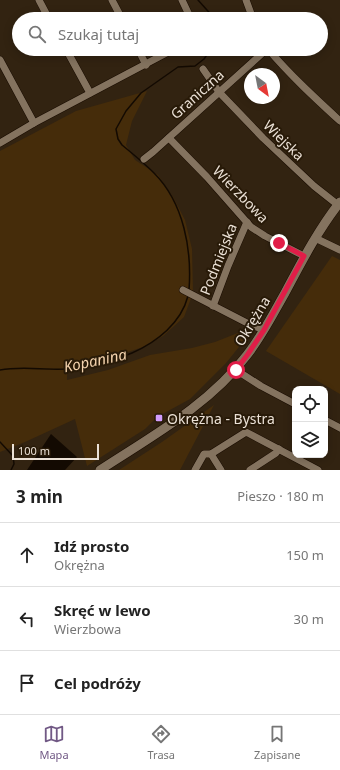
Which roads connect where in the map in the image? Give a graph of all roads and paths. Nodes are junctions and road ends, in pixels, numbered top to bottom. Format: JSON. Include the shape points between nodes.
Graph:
{"nodes":[{"id":1,"x":39,"y":0,"type":"edge"},
{"id":2,"x":112,"y":0,"type":"edge"},
{"id":3,"x":182,"y":0,"type":"edge"},
{"id":4,"x":246,"y":0,"type":"edge"},
{"id":5,"x":45,"y":12,"type":"edge"},
{"id":6,"x":118,"y":12,"type":"edge"},
{"id":7,"x":188,"y":12,"type":"edge"},
{"id":8,"x":250,"y":12,"type":"edge"},
{"id":9,"x":70,"y":56,"type":"edge"},
{"id":10,"x":142,"y":56,"type":"edge"},
{"id":11,"x":162,"y":56,"type":"edge"},
{"id":12,"x":259,"y":56,"type":"edge"},
{"id":13,"x":274,"y":56,"type":"edge"},
{"id":14,"x":0,"y":60,"type":"edge"},
{"id":15,"x":146,"y":65,"type":"junction"},
{"id":16,"x":203,"y":69,"type":"dead end"},
{"id":17,"x":219,"y":92,"type":"junction"},
{"id":18,"x":90,"y":93,"type":"junction"},
{"id":19,"x":340,"y":120,"type":"edge"},
{"id":20,"x":34,"y":124,"type":"junction"},
{"id":21,"x":169,"y":138,"type":"junction"},
{"id":22,"x":0,"y":143,"type":"edge"},
{"id":23,"x":144,"y":159,"type":"dead end"},
{"id":24,"x":339,"y":204,"type":"edge"},
{"id":25,"x":247,"y":222,"type":"junction"},
{"id":26,"x":315,"y":238,"type":"junction"},
{"id":27,"x":340,"y":250,"type":"edge"},
{"id":28,"x":304,"y":256,"type":"junction"},
{"id":29,"x":183,"y":290,"type":"dead end"},
{"id":30,"x":213,"y":306,"type":"junction"},
{"id":31,"x":264,"y":330,"type":"junction"},
{"id":32,"x":236,"y":370,"type":"junction"},
{"id":33,"x":292,"y":402,"type":"edge"},
{"id":34,"x":328,"y":422,"type":"edge"},
{"id":35,"x":340,"y":428,"type":"edge"},
{"id":36,"x":279,"y":449,"type":"junction"},
{"id":37,"x":211,"y":454,"type":"junction"},
{"id":38,"x":100,"y":470,"type":"edge"},
{"id":39,"x":195,"y":470,"type":"edge"},
{"id":40,"x":221,"y":470,"type":"edge"},
{"id":41,"x":250,"y":470,"type":"edge"},
{"id":42,"x":318,"y":470,"type":"edge"}],
"edges":[{"from":1,"to":5,"type":"street"},
{"from":2,"to":6,"type":"street"},
{"from":3,"to":7,"type":"street"},
{"from":4,"to":8,"type":"street"},
{"from":9,"to":18,"type":"street"},
{"from":10,"to":15,"type":"street"},
{"from":11,"to":15,"type":"street"},
{"from":12,"to":17,"type":"street","name":"Graniczna"},
{"from":13,"to":19,"type":"street"},
{"from":14,"to":20,"type":"street"},
{"from":15,"to":18,"type":"street"},
{"from":16,"to":17,"type":"street","name":"Wiejska"},
{"from":17,"to":21,"type":"street","name":"Graniczna"},
{"from":17,"to":24,"type":"street","name":"Wiejska","via":[[314,186]]},
{"from":18,"to":20,"type":"street"},
{"from":20,"to":22,"type":"street"},
{"from":21,"to":23,"type":"street","name":"Graniczna"},
{"from":21,"to":25,"type":"street","name":"Wierzbowa"},
{"from":24,"to":26,"type":"street","name":"Okrężna"},
{"from":25,"to":28,"type":"street","name":"Wierzbowa","via":[[265,236]]},
{"from":25,"to":30,"type":"street","name":"Podmiejska"},
{"from":26,"to":27,"type":"street"},
{"from":26,"to":28,"type":"street","name":"Okrężna"},
{"from":28,"to":31,"type":"street","name":"Okrężna"},
{"from":29,"to":30,"type":"street","name":"Podmiejska"},
{"from":30,"to":31,"type":"street","name":"Podmiejska"},
{"from":31,"to":32,"type":"street","name":"Okrężna"},
{"from":32,"to":33,"type":"street"},
{"from":32,"to":38,"type":"street","name":"Okrężna","via":[[181,417]]},
{"from":34,"to":35,"type":"street"},
{"from":36,"to":37,"type":"street","via":[[246,432]]},
{"from":36,"to":41,"type":"street"},
{"from":36,"to":42,"type":"street"},
{"from":37,"to":39,"type":"street","via":[[204,454]]},
{"from":37,"to":40,"type":"street"}]}
